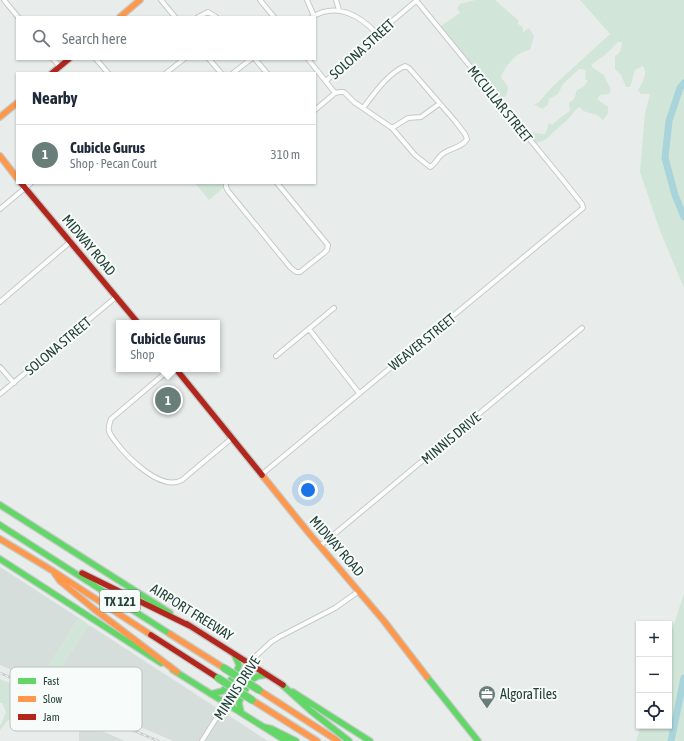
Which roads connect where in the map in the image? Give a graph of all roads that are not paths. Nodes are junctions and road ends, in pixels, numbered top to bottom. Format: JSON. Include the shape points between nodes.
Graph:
{"nodes":[{"id":1,"x":4,"y":0,"type":"edge"},
{"id":2,"x":140,"y":0,"type":"edge"},
{"id":3,"x":161,"y":0,"type":"edge"},
{"id":4,"x":260,"y":0,"type":"edge"},
{"id":5,"x":307,"y":0,"type":"edge"},
{"id":6,"x":336,"y":0,"type":"edge"},
{"id":7,"x":416,"y":0,"type":"edge"},
{"id":8,"x":339,"y":10,"type":"junction"},
{"id":9,"x":17,"y":16,"type":"edge"},
{"id":10,"x":121,"y":16,"type":"edge"},
{"id":11,"x":174,"y":16,"type":"edge"},
{"id":12,"x":200,"y":16,"type":"edge"},
{"id":13,"x":214,"y":16,"type":"edge"},
{"id":14,"x":273,"y":16,"type":"edge"},
{"id":15,"x":313,"y":16,"type":"edge"},
{"id":16,"x":377,"y":34,"type":"junction"},
{"id":17,"x":54,"y":60,"type":"edge"},
{"id":18,"x":68,"y":60,"type":"edge"},
{"id":19,"x":97,"y":60,"type":"edge"},
{"id":20,"x":183,"y":60,"type":"edge"},
{"id":21,"x":211,"y":60,"type":"edge"},
{"id":22,"x":250,"y":60,"type":"edge"},
{"id":23,"x":256,"y":60,"type":"edge"},
{"id":24,"x":309,"y":60,"type":"edge"},
{"id":25,"x":60,"y":67,"type":"junction"},
{"id":26,"x":53,"y":72,"type":"edge"},
{"id":27,"x":107,"y":72,"type":"edge"},
{"id":28,"x":167,"y":72,"type":"edge"},
{"id":29,"x":220,"y":72,"type":"edge"},
{"id":30,"x":234,"y":72,"type":"edge"},
{"id":31,"x":266,"y":72,"type":"edge"},
{"id":32,"x":326,"y":81,"type":"junction"},
{"id":33,"x":335,"y":93,"type":"junction"},
{"id":34,"x":16,"y":104,"type":"edge"},
{"id":35,"x":439,"y":104,"type":"junction"},
{"id":36,"x":363,"y":108,"type":"junction"},
{"id":37,"x":316,"y":109,"type":"edge"},
{"id":38,"x":0,"y":117,"type":"edge"},
{"id":39,"x":392,"y":128,"type":"junction"},
{"id":40,"x":0,"y":156,"type":"edge"},
{"id":41,"x":16,"y":177,"type":"edge"},
{"id":42,"x":225,"y":184,"type":"edge"},
{"id":43,"x":278,"y":184,"type":"edge"},
{"id":44,"x":26,"y":185,"type":"edge"},
{"id":45,"x":0,"y":209,"type":"edge"},
{"id":46,"x":582,"y":209,"type":"joint"},
{"id":47,"x":70,"y":242,"type":"junction"},
{"id":48,"x":116,"y":297,"type":"junction"},
{"id":49,"x":0,"y":302,"type":"edge"},
{"id":50,"x":334,"y":308,"type":"dead end"},
{"id":51,"x":135,"y":320,"type":"edge"},
{"id":52,"x":582,"y":328,"type":"dead end"},
{"id":53,"x":309,"y":329,"type":"junction"},
{"id":54,"x":276,"y":356,"type":"dead end"},
{"id":55,"x":0,"y":367,"type":"edge"},
{"id":56,"x":166,"y":372,"type":"edge"},
{"id":57,"x":178,"y":372,"type":"edge"},
{"id":58,"x":14,"y":383,"type":"junction"},
{"id":59,"x":359,"y":393,"type":"junction"},
{"id":60,"x":0,"y":394,"type":"edge"},
{"id":61,"x":232,"y":438,"type":"junction"},
{"id":62,"x":261,"y":475,"type":"junction"},
{"id":63,"x":0,"y":505,"type":"edge"},
{"id":64,"x":0,"y":525,"type":"edge"},
{"id":65,"x":15,"y":534,"type":"junction"},
{"id":66,"x":0,"y":539,"type":"edge"},
{"id":67,"x":320,"y":546,"type":"junction"},
{"id":68,"x":0,"y":559,"type":"edge"},
{"id":69,"x":53,"y":571,"type":"junction"},
{"id":70,"x":359,"y":591,"type":"junction"},
{"id":71,"x":190,"y":626,"type":"junction"},
{"id":72,"x":232,"y":652,"type":"junction"},
{"id":73,"x":250,"y":664,"type":"junction"},
{"id":74,"x":177,"y":672,"type":"junction"},
{"id":75,"x":268,"y":676,"type":"junction"},
{"id":76,"x":280,"y":683,"type":"junction"},
{"id":77,"x":211,"y":694,"type":"junction"},
{"id":78,"x":226,"y":703,"type":"junction"},
{"id":79,"x":241,"y":713,"type":"junction"},
{"id":80,"x":264,"y":727,"type":"junction"},
{"id":81,"x":202,"y":741,"type":"edge"},
{"id":82,"x":286,"y":741,"type":"edge"},
{"id":83,"x":296,"y":741,"type":"edge"},
{"id":84,"x":317,"y":741,"type":"edge"},
{"id":85,"x":338,"y":741,"type":"edge"},
{"id":86,"x":349,"y":741,"type":"edge"},
{"id":87,"x":370,"y":741,"type":"edge"},
{"id":88,"x":478,"y":741,"type":"edge"}],
"edges":[{"from":1,"to":9,"type":"street"},
{"from":2,"to":10,"type":"main road"},
{"from":3,"to":11,"type":"street"},
{"from":4,"to":14,"type":"street"},
{"from":5,"to":15,"type":"street"},
{"from":6,"to":8,"type":"street"},
{"from":7,"to":16,"type":"street","name":"SOLONA STREET"},
{"from":7,"to":46,"type":"street","name":"MCCULLAR STREET","via":[[568,186],[582,204]]},
{"from":8,"to":15,"type":"street"},
{"from":8,"to":16,"type":"street","via":[[357,16]]},
{"from":12,"to":13,"type":"street","via":[[208,12]]},
{"from":16,"to":32,"type":"street","name":"SOLONA STREET"},
{"from":17,"to":25,"type":"street"},
{"from":18,"to":25,"type":"main road"},
{"from":19,"to":27,"type":"street"},
{"from":20,"to":28,"type":"street"},
{"from":21,"to":29,"type":"street"},
{"from":22,"to":30,"type":"street"},
{"from":23,"to":31,"type":"street"},
{"from":24,"to":32,"type":"street"},
{"from":25,"to":26,"type":"main road"},
{"from":32,"to":33,"type":"street"},
{"from":33,"to":36,"type":"street","via":[[344,92]]},
{"from":33,"to":37,"type":"street","name":"SOLONA STREET"},
{"from":34,"to":38,"type":"main road"},
{"from":35,"to":36,"type":"street","via":[[405,66],[388,78]]},
{"from":35,"to":39,"type":"street","via":[[421,117],[406,119]]},
{"from":35,"to":39,"type":"street","via":[[467,137],[466,142],[440,155],[430,167],[415,155]]},
{"from":36,"to":39,"type":"street"},
{"from":40,"to":41,"type":"main road"},
{"from":42,"to":43,"type":"street","via":[[228,191],[293,270],[298,272],[305,270],[327,250],[328,245]]},
{"from":44,"to":45,"type":"street"},
{"from":44,"to":47,"type":"main road","name":"MIDWAY ROAD"},
{"from":46,"to":59,"type":"street","name":"WEAVER STREET"},
{"from":47,"to":48,"type":"main road","name":"MIDWAY ROAD"},
{"from":47,"to":49,"type":"street"},
{"from":48,"to":51,"type":"main road","name":"MIDWAY ROAD"},
{"from":48,"to":58,"type":"street","name":"SOLONA STREET"},
{"from":50,"to":53,"type":"street"},
{"from":52,"to":67,"type":"street","name":"MINNIS DRIVE"},
{"from":53,"to":54,"type":"street"},
{"from":53,"to":59,"type":"street"},
{"from":55,"to":58,"type":"street"},
{"from":56,"to":61,"type":"street","via":[[111,419],[108,430],[123,451],[151,474],[175,483]]},
{"from":57,"to":61,"type":"main road","name":"MIDWAY ROAD"},
{"from":58,"to":60,"type":"street","name":"SOLONA STREET"},
{"from":59,"to":62,"type":"street","name":"WEAVER STREET"},
{"from":61,"to":62,"type":"main road","name":"MIDWAY ROAD"},
{"from":62,"to":67,"type":"main road","name":"MIDWAY ROAD"},
{"from":63,"to":71,"type":"main road","name":"AIRPORT FREEWAY"},
{"from":64,"to":65,"type":"main road","number":"TX 121"},
{"from":65,"to":71,"type":"main road","via":[[26,537],[104,584]]},
{"from":65,"to":85,"type":"main road","number":"TX 121","bridge":true},
{"from":66,"to":69,"type":"main road","number":"TX 121"},
{"from":67,"to":70,"type":"main road","name":"MIDWAY ROAD"},
{"from":68,"to":74,"type":"main road"},
{"from":69,"to":74,"type":"main road","via":[[65,586]]},
{"from":69,"to":84,"type":"main road","number":"TX 121","bridge":true},
{"from":70,"to":73,"type":"street","name":"MINNIS DRIVE","via":[[335,608],[271,642]]},
{"from":70,"to":88,"type":"main road","name":"MIDWAY ROAD"},
{"from":71,"to":72,"type":"main road","name":"AIRPORT FREEWAY"},
{"from":72,"to":73,"type":"main road","name":"AIRPORT FREEWAY"},
{"from":72,"to":77,"type":"main road","via":[[238,661],[237,671],[223,691]]},
{"from":73,"to":75,"type":"main road","name":"AIRPORT FREEWAY"},
{"from":73,"to":78,"type":"street","name":"MINNIS DRIVE"},
{"from":74,"to":77,"type":"main road"},
{"from":75,"to":76,"type":"main road","name":"AIRPORT FREEWAY"},
{"from":75,"to":79,"type":"main road","via":[[258,676],[251,680],[240,697]]},
{"from":76,"to":86,"type":"main road"},
{"from":76,"to":87,"type":"main road","name":"AIRPORT FREEWAY"},
{"from":77,"to":78,"type":"main road"},
{"from":78,"to":79,"type":"main road"},
{"from":78,"to":81,"type":"street","name":"MINNIS DRIVE"},
{"from":79,"to":80,"type":"main road"},
{"from":80,"to":82,"type":"main road"},
{"from":80,"to":83,"type":"main road"}]}
